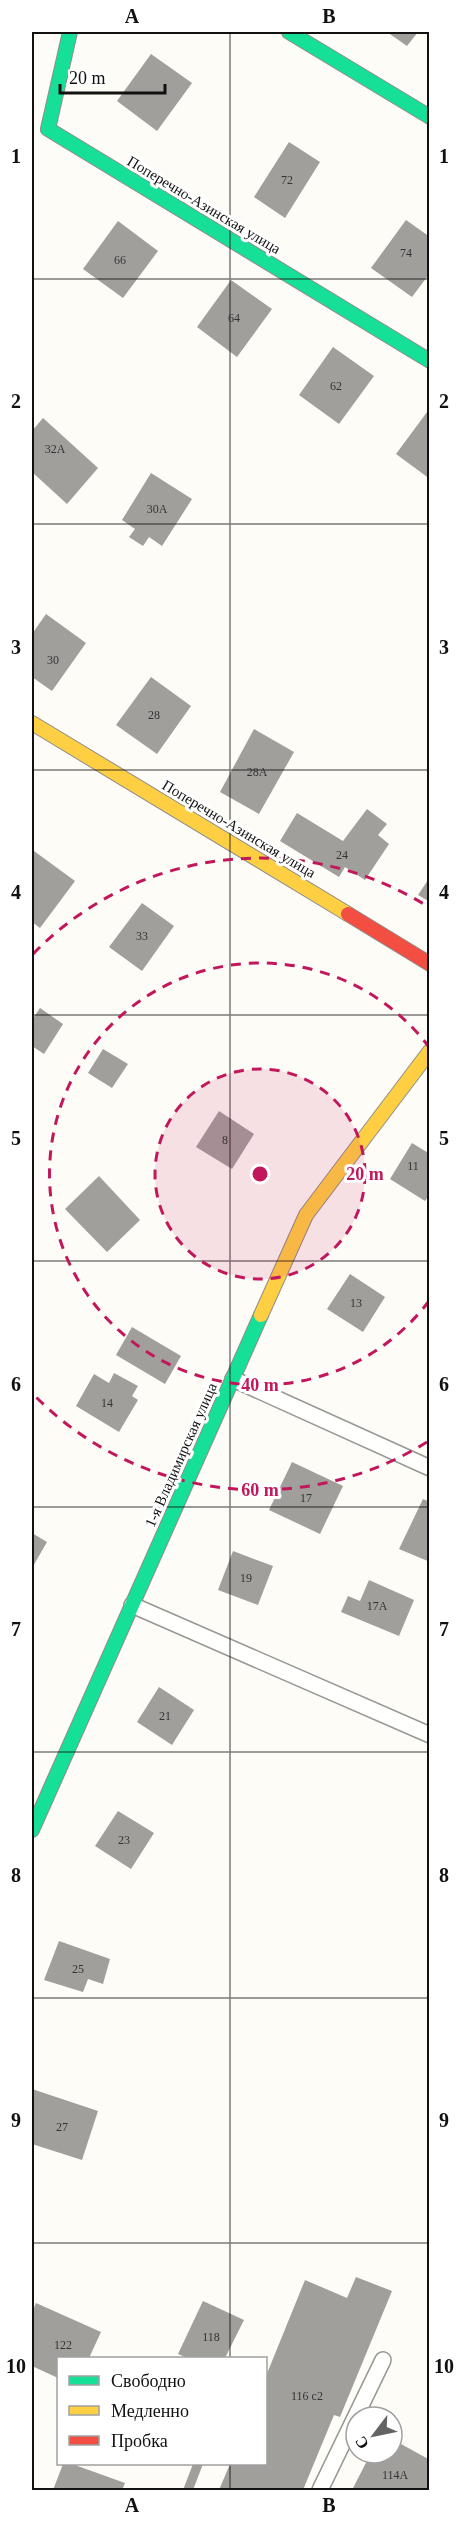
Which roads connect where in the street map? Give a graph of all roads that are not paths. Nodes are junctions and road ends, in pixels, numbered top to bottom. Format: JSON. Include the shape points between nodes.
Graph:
{"nodes":[{"id":1,"x":70,"y":32,"type":"edge"},
{"id":2,"x":289,"y":32,"type":"edge"},
{"id":3,"x":429,"y":117,"type":"edge"},
{"id":4,"x":429,"y":361,"type":"edge"},
{"id":5,"x":32,"y":723,"type":"edge"},
{"id":6,"x":429,"y":964,"type":"edge"},
{"id":7,"x":429,"y":1051,"type":"edge"},
{"id":8,"x":232,"y":1379,"type":"junction"},
{"id":9,"x":429,"y":1468,"type":"edge"},
{"id":10,"x":132,"y":1605,"type":"junction"},
{"id":11,"x":429,"y":1735,"type":"edge"},
{"id":12,"x":32,"y":1830,"type":"edge"},
{"id":13,"x":383,"y":2360,"type":"dead end"},
{"id":14,"x":320,"y":2490,"type":"edge"}],
"edges":[{"from":1,"to":4,"type":"street","name":"Поперечно-Азинская улица","via":[[48,129]]},
{"from":2,"to":3,"type":"street"},
{"from":5,"to":6,"type":"street","name":"Поперечно-Азинская улица"},
{"from":7,"to":8,"type":"street","name":"1-я Владимирская улица","via":[[306,1215]]},
{"from":8,"to":9,"type":"lane"},
{"from":8,"to":10,"type":"street","name":"1-я Владимирская улица"},
{"from":10,"to":11,"type":"lane"},
{"from":10,"to":12,"type":"street","name":"1-я Владимирская улица"},
{"from":13,"to":14,"type":"lane"}]}
